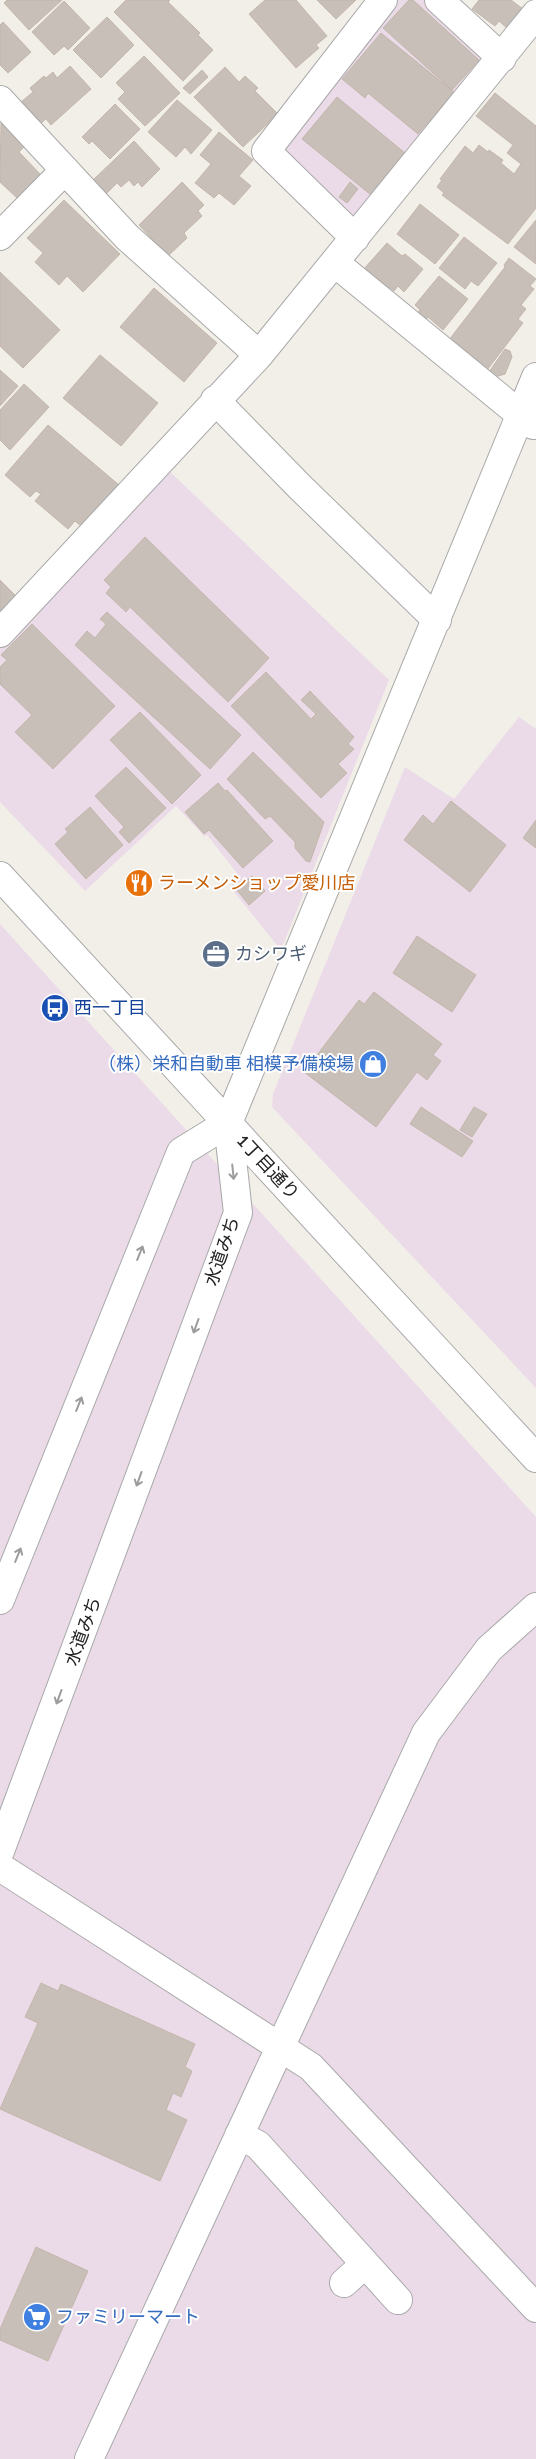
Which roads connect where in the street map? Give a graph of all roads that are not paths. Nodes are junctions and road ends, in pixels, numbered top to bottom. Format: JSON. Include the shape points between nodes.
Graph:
{"nodes":[{"id":1,"x":383,"y":0,"type":"edge"},
{"id":2,"x":439,"y":0,"type":"edge"},
{"id":3,"x":536,"y":14,"type":"edge"},
{"id":4,"x":502,"y":58,"type":"junction"},
{"id":5,"x":0,"y":100,"type":"edge"},
{"id":6,"x":66,"y":170,"type":"junction"},
{"id":7,"x":0,"y":236,"type":"edge"},
{"id":8,"x":355,"y":238,"type":"junction"},
{"id":9,"x":335,"y":263,"type":"junction"},
{"id":10,"x":259,"y":355,"type":"junction"},
{"id":11,"x":536,"y":377,"type":"edge"},
{"id":12,"x":215,"y":400,"type":"junction"},
{"id":13,"x":529,"y":420,"type":"edge"},
{"id":14,"x":437,"y":620,"type":"junction"},
{"id":15,"x":0,"y":633,"type":"edge"},
{"id":16,"x":0,"y":876,"type":"edge"},
{"id":17,"x":228,"y":1123,"type":"junction"},
{"id":18,"x":536,"y":1458,"type":"edge"},
{"id":19,"x":0,"y":1600,"type":"edge"},
{"id":20,"x":536,"y":1607,"type":"edge"},
{"id":21,"x":6,"y":1821,"type":"edge"},
{"id":22,"x":0,"y":1850,"type":"edge"},
{"id":23,"x":0,"y":1867,"type":"edge"},
{"id":24,"x":279,"y":2048,"type":"junction"},
{"id":25,"x":239,"y":2135,"type":"junction"},
{"id":26,"x":366,"y":2264,"type":"junction"},
{"id":27,"x":344,"y":2282,"type":"dead end"},
{"id":28,"x":398,"y":2300,"type":"dead end"},
{"id":29,"x":536,"y":2308,"type":"edge"},
{"id":30,"x":89,"y":2459,"type":"edge"}],
"edges":[{"from":1,"to":8,"type":"street","via":[[266,151]]},
{"from":2,"to":4,"type":"street"},
{"from":3,"to":4,"type":"street"},
{"from":4,"to":8,"type":"street"},
{"from":5,"to":6,"type":"street"},
{"from":6,"to":7,"type":"street"},
{"from":6,"to":10,"type":"street","via":[[127,237]]},
{"from":8,"to":9,"type":"street"},
{"from":9,"to":10,"type":"street"},
{"from":9,"to":13,"type":"street"},
{"from":10,"to":12,"type":"street"},
{"from":11,"to":13,"type":"street"},
{"from":12,"to":14,"type":"street"},
{"from":12,"to":15,"type":"street"},
{"from":13,"to":14,"type":"street"},
{"from":14,"to":17,"type":"street"},
{"from":16,"to":17,"type":"street","name":"1丁目通り"},
{"from":17,"to":18,"type":"street","name":"1丁目通り"},
{"from":19,"to":17,"type":"street","one_way":true,"via":[[181,1152]]},
{"from":17,"to":21,"type":"street","name":"水道みち","one_way":true,"via":[[238,1213]]},
{"from":20,"to":24,"type":"street","via":[[490,1649],[426,1733]]},
{"from":21,"to":22,"type":"street","name":"水道みち"},
{"from":23,"to":24,"type":"street"},
{"from":24,"to":25,"type":"street"},
{"from":24,"to":29,"type":"street","via":[[311,2067]]},
{"from":25,"to":26,"type":"street","via":[[258,2145]]},
{"from":25,"to":30,"type":"street"},
{"from":26,"to":27,"type":"street"},
{"from":26,"to":28,"type":"street"}]}
